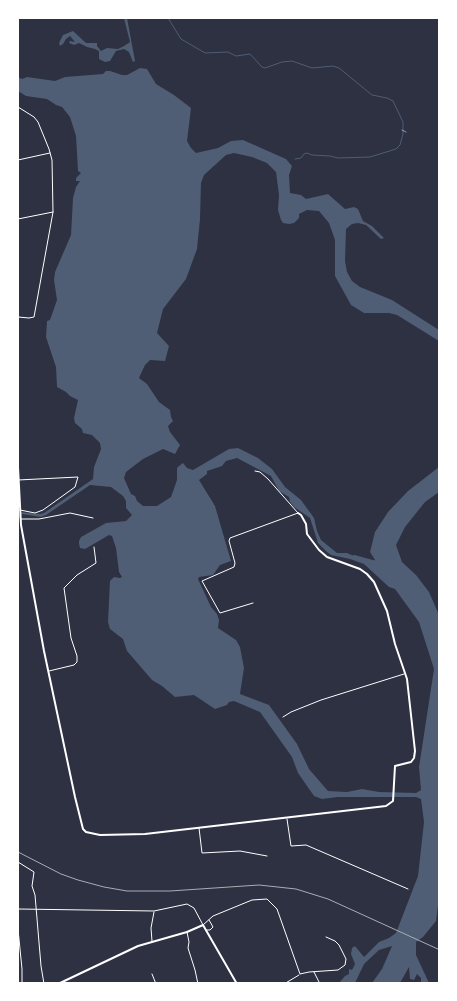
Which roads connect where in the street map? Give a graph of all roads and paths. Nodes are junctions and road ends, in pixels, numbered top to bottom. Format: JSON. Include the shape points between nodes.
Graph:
{"nodes":[{"id":1,"x":18,"y":107,"type":"edge"},
{"id":2,"x":402,"y":130,"type":"dead end"},
{"id":3,"x":406,"y":132,"type":"dead end"},
{"id":4,"x":50,"y":152,"type":"junction"},
{"id":5,"x":18,"y":160,"type":"edge"},
{"id":6,"x":54,"y":212,"type":"junction"},
{"id":7,"x":18,"y":220,"type":"edge"},
{"id":8,"x":18,"y":317,"type":"edge"},
{"id":9,"x":18,"y":467,"type":"edge"},
{"id":10,"x":256,"y":471,"type":"dead end"},
{"id":11,"x":18,"y":480,"type":"edge"},
{"id":12,"x":18,"y":497,"type":"edge"},
{"id":13,"x":20,"y":510,"type":"junction"},
{"id":14,"x":298,"y":513,"type":"junction"},
{"id":15,"x":20,"y":518,"type":"junction"},
{"id":16,"x":93,"y":518,"type":"dead end"},
{"id":17,"x":94,"y":547,"type":"dead end"},
{"id":18,"x":253,"y":603,"type":"dead end"},
{"id":19,"x":49,"y":671,"type":"junction"},
{"id":20,"x":405,"y":674,"type":"junction"},
{"id":21,"x":283,"y":717,"type":"dead end"},
{"id":22,"x":287,"y":818,"type":"junction"},
{"id":23,"x":200,"y":828,"type":"junction"},
{"id":24,"x":267,"y":856,"type":"dead end"},
{"id":25,"x":18,"y":862,"type":"edge"},
{"id":26,"x":408,"y":889,"type":"dead end"},
{"id":27,"x":18,"y":909,"type":"edge"},
{"id":28,"x":37,"y":909,"type":"junction"},
{"id":29,"x":154,"y":911,"type":"junction"},
{"id":30,"x":209,"y":919,"type":"junction"},
{"id":31,"x":203,"y":925,"type":"junction"},
{"id":32,"x":18,"y":929,"type":"edge"},
{"id":33,"x":207,"y":930,"type":"junction"},
{"id":34,"x":187,"y":932,"type":"junction"},
{"id":35,"x":326,"y":937,"type":"dead end"},
{"id":36,"x":152,"y":942,"type":"junction"},
{"id":37,"x":314,"y":972,"type":"junction"},
{"id":38,"x":152,"y":974,"type":"dead end"},
{"id":39,"x":300,"y":974,"type":"junction"},
{"id":40,"x":22,"y":984,"type":"edge"},
{"id":41,"x":44,"y":984,"type":"edge"},
{"id":42,"x":58,"y":984,"type":"edge"},
{"id":43,"x":156,"y":984,"type":"edge"},
{"id":44,"x":198,"y":984,"type":"edge"},
{"id":45,"x":237,"y":984,"type":"edge"},
{"id":46,"x":284,"y":984,"type":"edge"},
{"id":47,"x":320,"y":984,"type":"edge"}],
"edges":[{"from":1,"to":4,"type":"street","via":[[38,122]]},
{"from":2,"to":3,"type":"path"},
{"from":4,"to":5,"type":"street"},
{"from":4,"to":6,"type":"street"},
{"from":6,"to":7,"type":"street"},
{"from":6,"to":8,"type":"street","via":[[34,317]]},
{"from":9,"to":11,"type":"street"},
{"from":10,"to":14,"type":"street","via":[[268,479]]},
{"from":11,"to":12,"type":"street"},
{"from":11,"to":13,"type":"street","via":[[78,477],[75,487],[43,510],[35,513]]},
{"from":12,"to":13,"type":"street"},
{"from":13,"to":15,"type":"street"},
{"from":14,"to":18,"type":"street","via":[[230,538],[234,567],[202,581],[220,613]]},
{"from":14,"to":20,"type":"street","via":[[318,550],[327,557],[360,569],[374,582]]},
{"from":15,"to":16,"type":"street","via":[[39,519],[70,513]]},
{"from":15,"to":19,"type":"street"},
{"from":17,"to":19,"type":"street","via":[[96,563],[64,588],[77,662]]},
{"from":19,"to":23,"type":"street","via":[[83,829],[107,836],[132,836]]},
{"from":20,"to":21,"type":"street","via":[[321,700]]},
{"from":20,"to":22,"type":"street","via":[[415,754],[410,762],[395,766],[391,804]]},
{"from":22,"to":23,"type":"street"},
{"from":22,"to":26,"type":"street","via":[[290,845],[306,845]]},
{"from":23,"to":24,"type":"street","via":[[202,854],[240,851]]},
{"from":25,"to":28,"type":"street","via":[[34,872]]},
{"from":27,"to":28,"type":"street"},
{"from":28,"to":29,"type":"street"},
{"from":28,"to":41,"type":"street"},
{"from":29,"to":31,"type":"street","via":[[187,904],[194,908]]},
{"from":29,"to":36,"type":"street","via":[[150,928]]},
{"from":30,"to":31,"type":"street"},
{"from":30,"to":33,"type":"street","via":[[213,927]]},
{"from":30,"to":39,"type":"street","via":[[252,900],[267,899],[276,909]]},
{"from":31,"to":33,"type":"street"},
{"from":31,"to":34,"type":"street"},
{"from":32,"to":40,"type":"street"},
{"from":33,"to":45,"type":"street"},
{"from":34,"to":36,"type":"street"},
{"from":34,"to":44,"type":"street"},
{"from":35,"to":37,"type":"street","via":[[338,943],[346,963],[342,969]]},
{"from":36,"to":42,"type":"street"},
{"from":37,"to":39,"type":"street"},
{"from":37,"to":47,"type":"street"},
{"from":38,"to":43,"type":"street"},
{"from":39,"to":46,"type":"street"}]}
